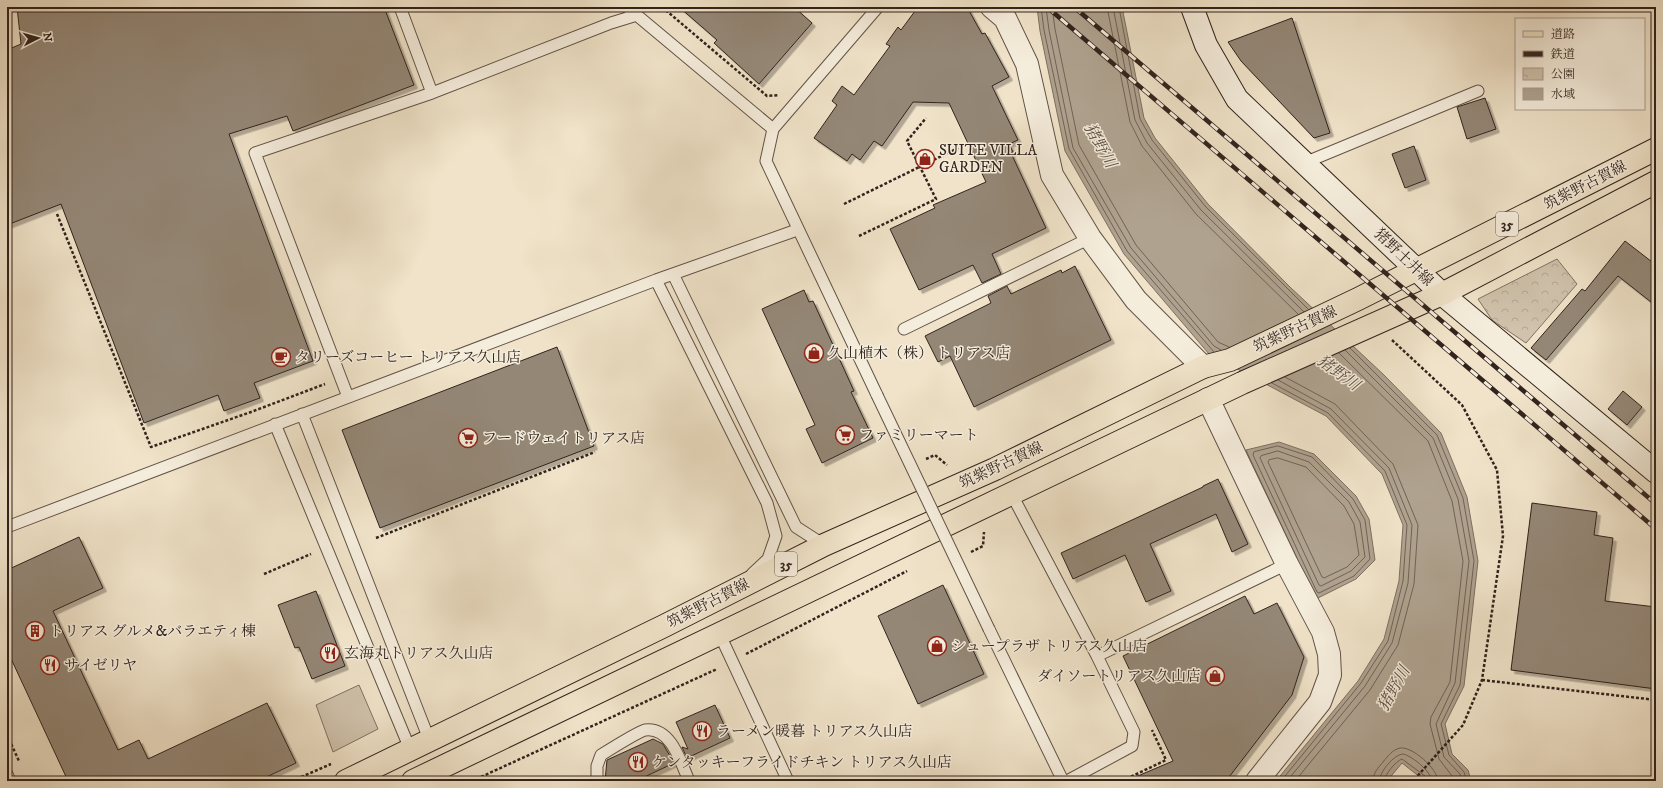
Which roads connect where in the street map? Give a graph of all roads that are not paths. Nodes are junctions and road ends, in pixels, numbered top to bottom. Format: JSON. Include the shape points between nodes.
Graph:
{"nodes":[{"id":1,"x":400,"y":7,"type":"edge"},
{"id":2,"x":627,"y":7,"type":"edge"},
{"id":3,"x":878,"y":7,"type":"edge"},
{"id":4,"x":992,"y":7,"type":"edge"},
{"id":5,"x":1192,"y":7,"type":"edge"},
{"id":6,"x":637,"y":15,"type":"junction"},
{"id":7,"x":1478,"y":91,"type":"dead end"},
{"id":8,"x":432,"y":93,"type":"junction"},
{"id":9,"x":773,"y":129,"type":"junction"},
{"id":10,"x":1656,"y":149,"type":"edge"},
{"id":11,"x":1304,"y":163,"type":"junction"},
{"id":12,"x":1656,"y":182,"type":"edge"},
{"id":13,"x":797,"y":230,"type":"junction"},
{"id":14,"x":1090,"y":238,"type":"junction"},
{"id":15,"x":1419,"y":270,"type":"junction"},
{"id":16,"x":673,"y":274,"type":"junction"},
{"id":17,"x":656,"y":280,"type":"junction"},
{"id":18,"x":1442,"y":294,"type":"junction"},
{"id":19,"x":904,"y":329,"type":"dead end"},
{"id":20,"x":1203,"y":367,"type":"junction"},
{"id":21,"x":348,"y":397,"type":"junction"},
{"id":22,"x":1208,"y":399,"type":"junction"},
{"id":23,"x":302,"y":414,"type":"junction"},
{"id":24,"x":275,"y":424,"type":"junction"},
{"id":25,"x":1656,"y":472,"type":"edge"},
{"id":26,"x":1011,"y":493,"type":"junction"},
{"id":27,"x":7,"y":527,"type":"edge"},
{"id":28,"x":824,"y":545,"type":"junction"},
{"id":29,"x":1287,"y":564,"type":"junction"},
{"id":30,"x":736,"y":589,"type":"junction"},
{"id":31,"x":720,"y":635,"type":"junction"},
{"id":32,"x":1097,"y":656,"type":"junction"},
{"id":33,"x":420,"y":744,"type":"junction"},
{"id":34,"x":7,"y":774,"type":"edge"},
{"id":35,"x":420,"y":780,"type":"edge"},
{"id":36,"x":10,"y":781,"type":"edge"},
{"id":37,"x":346,"y":781,"type":"edge"},
{"id":38,"x":597,"y":781,"type":"edge"},
{"id":39,"x":689,"y":781,"type":"edge"},
{"id":40,"x":788,"y":781,"type":"edge"},
{"id":41,"x":1063,"y":781,"type":"edge"},
{"id":42,"x":1067,"y":781,"type":"edge"},
{"id":43,"x":1257,"y":781,"type":"edge"}],
"edges":[{"from":1,"to":8,"type":"lane"},
{"from":2,"to":6,"type":"lane"},
{"from":3,"to":9,"type":"lane"},
{"from":4,"to":14,"type":"street","via":[[1005,18],[1027,64],[1052,175]]},
{"from":5,"to":11,"type":"street","name":"猪野土井線","via":[[1206,45],[1237,99]]},
{"from":6,"to":8,"type":"lane"},
{"from":6,"to":9,"type":"lane"},
{"from":7,"to":11,"type":"lane"},
{"from":8,"to":21,"type":"lane","via":[[255,152]]},
{"from":9,"to":13,"type":"lane","via":[[766,161]]},
{"from":10,"to":15,"type":"main road","name":"筑紫野古賀線","number":"35"},
{"from":11,"to":15,"type":"street","name":"猪野土井線"},
{"from":12,"to":18,"type":"main road","name":"筑紫野古賀線","number":"35"},
{"from":13,"to":16,"type":"lane"},
{"from":13,"to":41,"type":"lane","bridge":true},
{"from":14,"to":19,"type":"lane"},
{"from":14,"to":20,"type":"street","via":[[1136,300]]},
{"from":15,"to":18,"type":"street","name":"猪野土井線"},
{"from":15,"to":20,"type":"main road","name":"筑紫野古賀線","number":"35","via":[[1230,360]]},
{"from":16,"to":17,"type":"lane"},
{"from":16,"to":28,"type":"lane","via":[[796,527]]},
{"from":17,"to":21,"type":"lane"},
{"from":17,"to":30,"type":"lane","via":[[767,503],[776,536],[768,559]]},
{"from":18,"to":22,"type":"main road","name":"筑紫野古賀線","number":"35"},
{"from":18,"to":25,"type":"street","name":"猪野土井線"},
{"from":20,"to":28,"type":"main road","name":"筑紫野古賀線","number":"35","via":[[995,469]]},
{"from":21,"to":23,"type":"lane"},
{"from":22,"to":26,"type":"main road","name":"筑紫野古賀線","number":"35"},
{"from":22,"to":29,"type":"street"},
{"from":23,"to":24,"type":"lane"},
{"from":23,"to":33,"type":"lane"},
{"from":24,"to":27,"type":"lane"},
{"from":24,"to":33,"type":"lane"},
{"from":26,"to":31,"type":"main road","name":"筑紫野古賀線","number":"35"},
{"from":26,"to":32,"type":"lane"},
{"from":28,"to":30,"type":"main road","name":"筑紫野古賀線","number":"35"},
{"from":29,"to":32,"type":"lane"},
{"from":29,"to":43,"type":"street","via":[[1323,632],[1329,654],[1330,675],[1320,702]]},
{"from":30,"to":33,"type":"main road","name":"筑紫野古賀線","number":"35"},
{"from":31,"to":35,"type":"main road","name":"筑紫野古賀線","number":"35"},
{"from":31,"to":40,"type":"lane"},
{"from":32,"to":42,"type":"lane","via":[[1134,732],[1132,746]]},
{"from":33,"to":37,"type":"main road","name":"筑紫野古賀線","number":"35"},
{"from":34,"to":36,"type":"lane"},
{"from":38,"to":39,"type":"lane","via":[[597,766],[601,755],[645,730],[661,733],[671,742]]}]}
